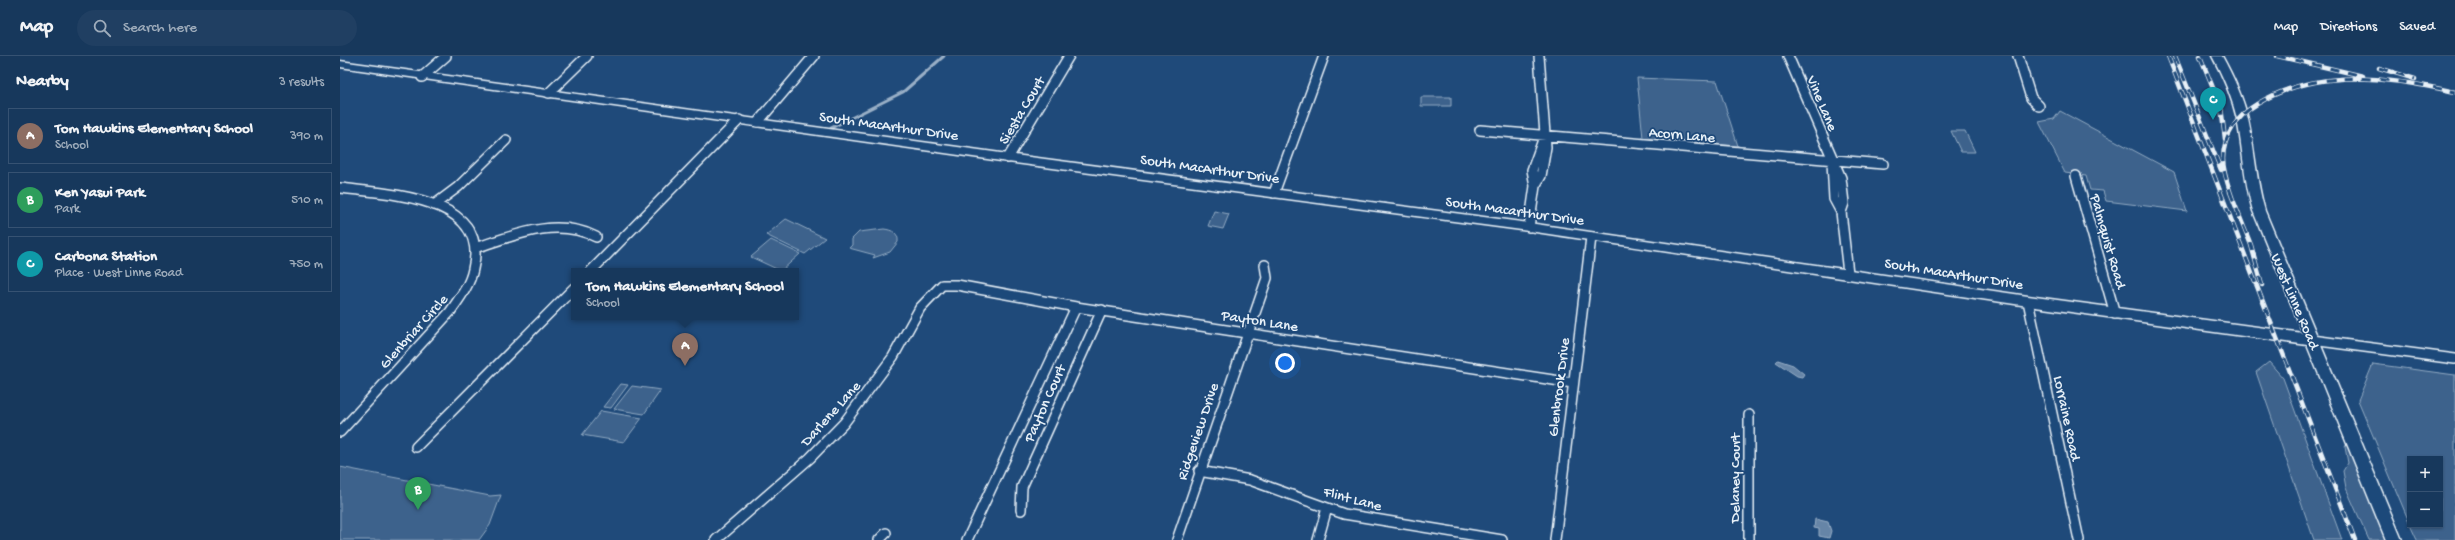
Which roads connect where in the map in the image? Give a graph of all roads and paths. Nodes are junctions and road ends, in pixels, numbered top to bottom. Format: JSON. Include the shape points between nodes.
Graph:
{"nodes":[{"id":1,"x":446,"y":56,"type":"edge"},
{"id":2,"x":587,"y":56,"type":"edge"},
{"id":3,"x":814,"y":56,"type":"edge"},
{"id":4,"x":1069,"y":56,"type":"edge"},
{"id":5,"x":1324,"y":56,"type":"edge"},
{"id":6,"x":1539,"y":56,"type":"edge"},
{"id":7,"x":1788,"y":56,"type":"edge"},
{"id":8,"x":2018,"y":56,"type":"edge"},
{"id":9,"x":2217,"y":56,"type":"edge"},
{"id":10,"x":340,"y":64,"type":"edge"},
{"id":11,"x":422,"y":77,"type":"junction"},
{"id":12,"x":549,"y":93,"type":"junction"},
{"id":13,"x":2040,"y":106,"type":"dead end"},
{"id":14,"x":739,"y":120,"type":"junction"},
{"id":15,"x":758,"y":122,"type":"junction"},
{"id":16,"x":1480,"y":130,"type":"dead end"},
{"id":17,"x":1544,"y":137,"type":"junction"},
{"id":18,"x":506,"y":140,"type":"dead end"},
{"id":19,"x":1008,"y":158,"type":"junction"},
{"id":20,"x":1832,"y":161,"type":"junction"},
{"id":21,"x":1883,"y":164,"type":"dead end"},
{"id":22,"x":2076,"y":176,"type":"dead end"},
{"id":23,"x":340,"y":188,"type":"edge"},
{"id":24,"x":1274,"y":193,"type":"junction"},
{"id":25,"x":434,"y":205,"type":"junction"},
{"id":26,"x":1434,"y":214,"type":"joint"},
{"id":27,"x":1529,"y":227,"type":"junction"},
{"id":28,"x":596,"y":237,"type":"dead end"},
{"id":29,"x":1591,"y":237,"type":"junction"},
{"id":30,"x":475,"y":248,"type":"junction"},
{"id":31,"x":1265,"y":265,"type":"dead end"},
{"id":32,"x":594,"y":268,"type":"edge"},
{"id":33,"x":1848,"y":273,"type":"junction"},
{"id":34,"x":942,"y":285,"type":"joint"},
{"id":35,"x":571,"y":291,"type":"edge"},
{"id":36,"x":2028,"y":301,"type":"junction"},
{"id":37,"x":1076,"y":307,"type":"junction"},
{"id":38,"x":1102,"y":310,"type":"junction"},
{"id":39,"x":2115,"y":314,"type":"junction"},
{"id":40,"x":1248,"y":332,"type":"junction"},
{"id":41,"x":2312,"y":340,"type":"junction"},
{"id":42,"x":2455,"y":359,"type":"edge"},
{"id":43,"x":1573,"y":383,"type":"junction"},
{"id":44,"x":1749,"y":415,"type":"dead end"},
{"id":45,"x":340,"y":432,"type":"edge"},
{"id":46,"x":416,"y":447,"type":"dead end"},
{"id":47,"x":1199,"y":471,"type":"junction"},
{"id":48,"x":1326,"y":508,"type":"junction"},
{"id":49,"x":1021,"y":510,"type":"dead end"},
{"id":50,"x":716,"y":540,"type":"edge"},
{"id":51,"x":967,"y":540,"type":"edge"},
{"id":52,"x":1177,"y":540,"type":"edge"},
{"id":53,"x":1318,"y":540,"type":"edge"},
{"id":54,"x":1502,"y":540,"type":"edge"},
{"id":55,"x":1555,"y":540,"type":"edge"},
{"id":56,"x":1749,"y":540,"type":"edge"},
{"id":57,"x":2079,"y":540,"type":"edge"},
{"id":58,"x":2394,"y":540,"type":"edge"}],
"edges":[{"from":1,"to":11,"type":"street"},
{"from":2,"to":12,"type":"street"},
{"from":3,"to":15,"type":"street"},
{"from":4,"to":19,"type":"street","name":"Siesta Court"},
{"from":5,"to":24,"type":"street"},
{"from":6,"to":17,"type":"street"},
{"from":7,"to":20,"type":"street","name":"Vine Lane"},
{"from":8,"to":13,"type":"street","via":[[2031,98]]},
{"from":9,"to":41,"type":"street","name":"West Linne Road","via":[[2243,122],[2249,177],[2255,200]]},
{"from":10,"to":11,"type":"street","name":"South MacArthur Drive"},
{"from":11,"to":12,"type":"street","name":"South MacArthur Drive"},
{"from":12,"to":14,"type":"street","name":"South MacArthur Drive"},
{"from":14,"to":15,"type":"street","name":"South MacArthur Drive"},
{"from":14,"to":32,"type":"street"},
{"from":15,"to":19,"type":"street","name":"South MacArthur Drive"},
{"from":16,"to":17,"type":"street","name":"Acorn Lane"},
{"from":17,"to":20,"type":"street","name":"Acorn Lane"},
{"from":17,"to":27,"type":"street","via":[[1546,148],[1539,162]]},
{"from":18,"to":25,"type":"street","via":[[458,187]]},
{"from":19,"to":24,"type":"street","name":"South MacArthur Drive"},
{"from":20,"to":21,"type":"street","name":"Acorn Lane"},
{"from":20,"to":33,"type":"street","name":"Vine Lane","via":[[1834,199],[1841,212]]},
{"from":22,"to":39,"type":"street","name":"Palmquist Road"},
{"from":23,"to":25,"type":"street","name":"Glenbriar Circle","via":[[426,201]]},
{"from":24,"to":26,"type":"street","name":"South MacArthur Drive"},
{"from":25,"to":30,"type":"street","name":"Glenbriar Circle","via":[[452,213],[465,224]]},
{"from":26,"to":27,"type":"street","name":"South Macarthur Drive"},
{"from":27,"to":29,"type":"street","name":"South Macarthur Drive"},
{"from":28,"to":30,"type":"street","via":[[584,229],[554,228],[526,233]]},
{"from":29,"to":33,"type":"street","name":"South MacArthur Drive"},
{"from":29,"to":43,"type":"street","name":"Glenbrook Drive"},
{"from":30,"to":45,"type":"street","name":"Glenbriar Circle","via":[[474,267],[458,304]]},
{"from":31,"to":40,"type":"street","name":"Ridgeview Drive","via":[[1267,278]]},
{"from":33,"to":36,"type":"street","name":"South MacArthur Drive"},
{"from":34,"to":37,"type":"street","name":"Payton Lane","via":[[958,285]]},
{"from":34,"to":50,"type":"street","name":"Darlene Lane","via":[[928,297],[875,384],[847,420],[810,458],[737,519]]},
{"from":35,"to":46,"type":"street"},
{"from":36,"to":39,"type":"street","name":"South MacArthur Drive"},
{"from":36,"to":57,"type":"street","name":"Lorraine Road"},
{"from":37,"to":38,"type":"street","name":"Payton Lane"},
{"from":37,"to":51,"type":"street"},
{"from":38,"to":40,"type":"street","name":"Payton Lane"},
{"from":38,"to":49,"type":"street","name":"Payton Court","via":[[1022,487]]},
{"from":39,"to":41,"type":"street","name":"South MacArthur Drive"},
{"from":40,"to":43,"type":"street","name":"Payton Lane"},
{"from":40,"to":47,"type":"street","name":"Ridgeview Drive"},
{"from":41,"to":42,"type":"street"},
{"from":41,"to":58,"type":"street","name":"West Linne Road"},
{"from":43,"to":55,"type":"street","name":"Glenbrook Drive"},
{"from":44,"to":56,"type":"street","name":"Delaney Court"},
{"from":47,"to":48,"type":"street","name":"Flint Lane","via":[[1250,480]]},
{"from":47,"to":52,"type":"street","name":"Ridgeview Drive"},
{"from":48,"to":53,"type":"street"},
{"from":48,"to":54,"type":"street","name":"Flint Lane","via":[[1374,520]]}]}
